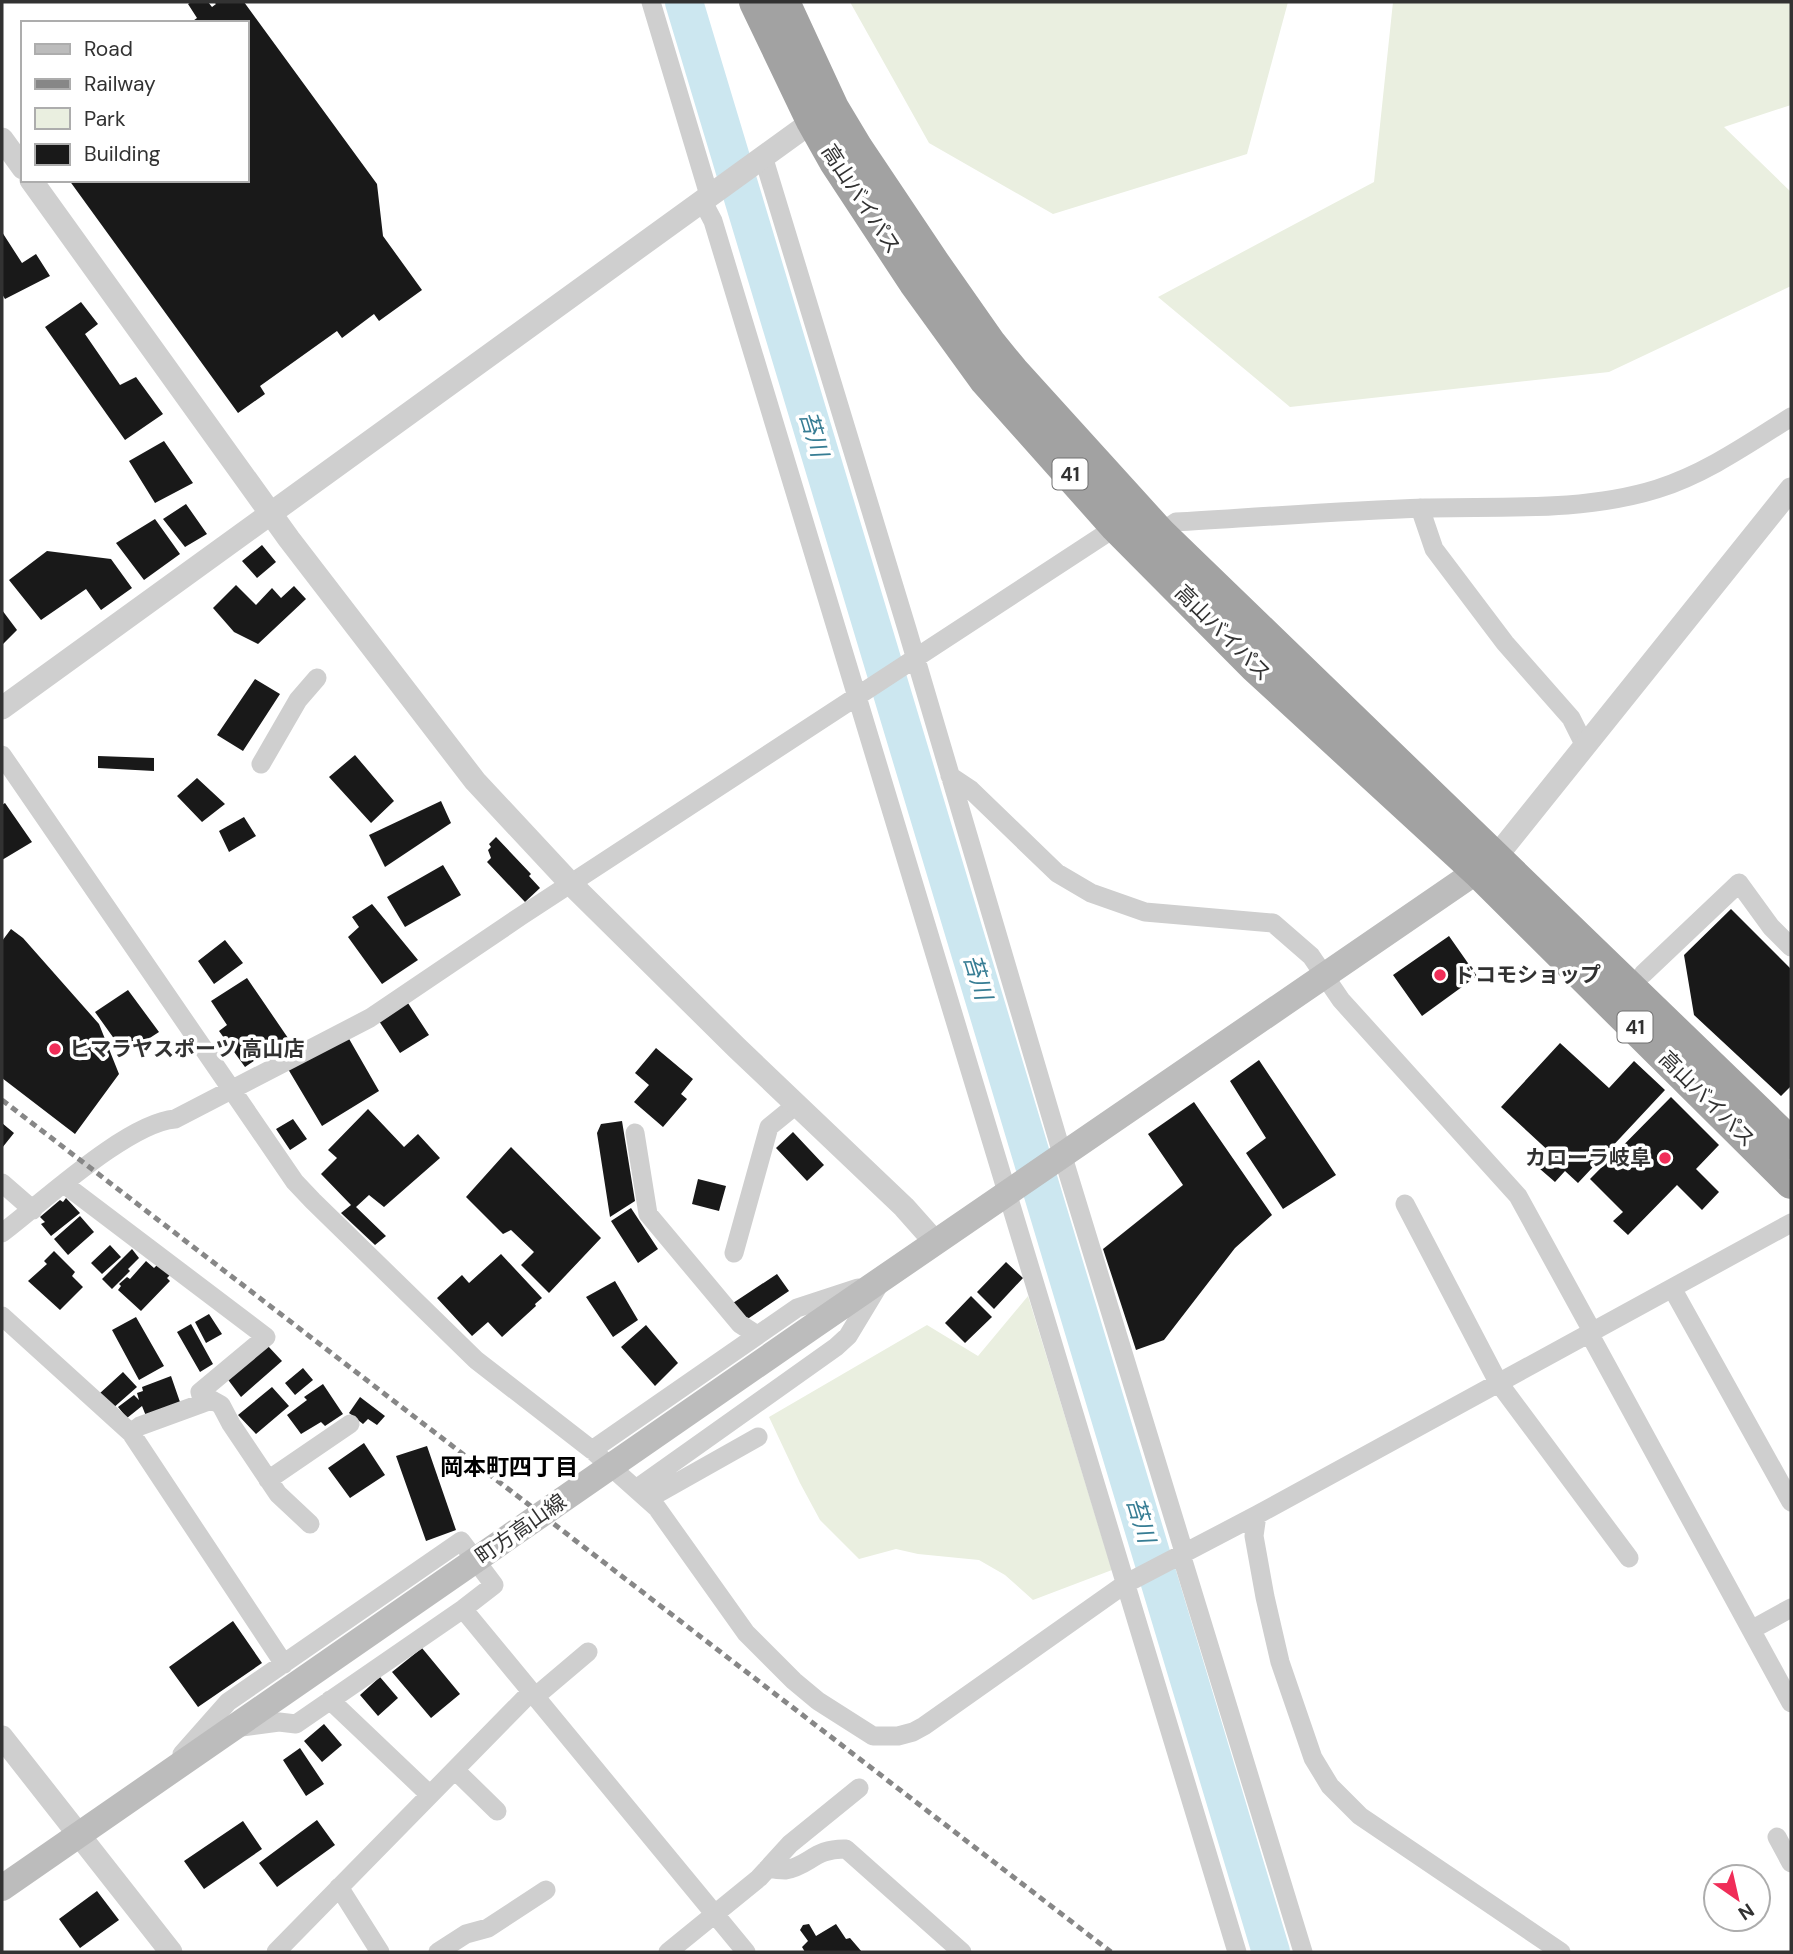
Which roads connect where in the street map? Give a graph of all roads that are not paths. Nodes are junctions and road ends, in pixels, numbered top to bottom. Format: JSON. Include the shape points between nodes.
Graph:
{"nodes":[{"id":1,"x":651,"y":2,"type":"edge"},
{"id":2,"x":755,"y":2,"type":"edge"},
{"id":3,"x":784,"y":2,"type":"edge"},
{"id":4,"x":822,"y":115,"type":"junction"},
{"id":5,"x":2,"y":139,"type":"edge"},
{"id":6,"x":762,"y":159,"type":"junction"},
{"id":7,"x":21,"y":165,"type":"edge"},
{"id":8,"x":32,"y":182,"type":"edge"},
{"id":9,"x":708,"y":196,"type":"junction"},
{"id":10,"x":1791,"y":417,"type":"edge"},
{"id":11,"x":1791,"y":489,"type":"edge"},
{"id":12,"x":1420,"y":508,"type":"junction"},
{"id":13,"x":271,"y":512,"type":"junction"},
{"id":14,"x":1116,"y":527,"type":"junction"},
{"id":15,"x":1160,"y":533,"type":"junction"},
{"id":16,"x":912,"y":661,"type":"junction"},
{"id":17,"x":317,"y":678,"type":"dead end"},
{"id":18,"x":861,"y":695,"type":"junction"},
{"id":19,"x":2,"y":708,"type":"edge"},
{"id":20,"x":1585,"y":746,"type":"junction"},
{"id":21,"x":2,"y":755,"type":"edge"},
{"id":22,"x":261,"y":764,"type":"dead end"},
{"id":23,"x":950,"y":776,"type":"junction"},
{"id":24,"x":1487,"y":865,"type":"junction"},
{"id":25,"x":571,"y":884,"type":"junction"},
{"id":26,"x":1791,"y":947,"type":"edge"},
{"id":27,"x":1643,"y":974,"type":"dead end"},
{"id":28,"x":1326,"y":976,"type":"junction"},
{"id":29,"x":231,"y":1088,"type":"junction"},
{"id":30,"x":796,"y":1105,"type":"junction"},
{"id":31,"x":635,"y":1133,"type":"dead end"},
{"id":32,"x":1791,"y":1143,"type":"edge"},
{"id":33,"x":1061,"y":1158,"type":"junction"},
{"id":34,"x":2,"y":1183,"type":"edge"},
{"id":35,"x":1791,"y":1183,"type":"edge"},
{"id":36,"x":64,"y":1184,"type":"junction"},
{"id":37,"x":1010,"y":1193,"type":"junction"},
{"id":38,"x":1405,"y":1204,"type":"dead end"},
{"id":39,"x":33,"y":1210,"type":"junction"},
{"id":40,"x":1791,"y":1223,"type":"edge"},
{"id":41,"x":2,"y":1233,"type":"edge"},
{"id":42,"x":936,"y":1244,"type":"junction"},
{"id":43,"x":734,"y":1253,"type":"dead end"},
{"id":44,"x":883,"y":1280,"type":"junction"},
{"id":45,"x":1672,"y":1288,"type":"junction"},
{"id":46,"x":2,"y":1316,"type":"edge"},
{"id":47,"x":1590,"y":1332,"type":"junction"},
{"id":48,"x":757,"y":1335,"type":"junction"},
{"id":49,"x":1497,"y":1382,"type":"junction"},
{"id":50,"x":203,"y":1403,"type":"junction"},
{"id":51,"x":350,"y":1424,"type":"dead end"},
{"id":52,"x":131,"y":1433,"type":"junction"},
{"id":53,"x":758,"y":1437,"type":"dead end"},
{"id":54,"x":592,"y":1450,"type":"junction"},
{"id":55,"x":268,"y":1480,"type":"junction"},
{"id":56,"x":642,"y":1494,"type":"junction"},
{"id":57,"x":1791,"y":1502,"type":"edge"},
{"id":58,"x":1257,"y":1515,"type":"junction"},
{"id":59,"x":310,"y":1524,"type":"dead end"},
{"id":60,"x":1180,"y":1555,"type":"junction"},
{"id":61,"x":1629,"y":1559,"type":"dead end"},
{"id":62,"x":1128,"y":1582,"type":"junction"},
{"id":63,"x":1791,"y":1608,"type":"edge"},
{"id":64,"x":463,"y":1609,"type":"junction"},
{"id":65,"x":1751,"y":1630,"type":"junction"},
{"id":66,"x":587,"y":1652,"type":"dead end"},
{"id":67,"x":284,"y":1664,"type":"junction"},
{"id":68,"x":534,"y":1694,"type":"junction"},
{"id":69,"x":330,"y":1700,"type":"junction"},
{"id":70,"x":1791,"y":1703,"type":"edge"},
{"id":71,"x":233,"y":1728,"type":"junction"},
{"id":72,"x":2,"y":1737,"type":"edge"},
{"id":73,"x":454,"y":1770,"type":"junction"},
{"id":74,"x":160,"y":1779,"type":"junction"},
{"id":75,"x":859,"y":1788,"type":"dead end"},
{"id":76,"x":430,"y":1795,"type":"junction"},
{"id":77,"x":497,"y":1811,"type":"dead end"},
{"id":78,"x":79,"y":1835,"type":"junction"},
{"id":79,"x":1777,"y":1837,"type":"dead end"},
{"id":80,"x":1791,"y":1863,"type":"edge"},
{"id":81,"x":768,"y":1868,"type":"junction"},
{"id":82,"x":339,"y":1887,"type":"junction"},
{"id":83,"x":2,"y":1888,"type":"edge"},
{"id":84,"x":545,"y":1890,"type":"dead end"},
{"id":85,"x":714,"y":1913,"type":"junction"},
{"id":86,"x":171,"y":1952,"type":"edge"},
{"id":87,"x":276,"y":1952,"type":"edge"},
{"id":88,"x":380,"y":1952,"type":"edge"},
{"id":89,"x":438,"y":1952,"type":"edge"},
{"id":90,"x":668,"y":1952,"type":"edge"},
{"id":91,"x":746,"y":1952,"type":"edge"},
{"id":92,"x":962,"y":1952,"type":"edge"},
{"id":93,"x":1237,"y":1952,"type":"edge"},
{"id":94,"x":1303,"y":1952,"type":"edge"},
{"id":95,"x":1561,"y":1952,"type":"edge"}],
"edges":[{"from":1,"to":9,"type":"street"},
{"from":2,"to":4,"type":"highway","name":"高山バイパス","number":"41"},
{"from":3,"to":4,"type":"highway","name":"高山バイパス","number":"41"},
{"from":4,"to":6,"type":"street"},
{"from":4,"to":14,"type":"highway","name":"高山バイパス","number":"41","via":[[835,162],[915,282],[985,380]]},
{"from":4,"to":15,"type":"highway","name":"高山バイパス","number":"41","via":[[990,344]]},
{"from":5,"to":7,"type":"street"},
{"from":6,"to":9,"type":"street"},
{"from":6,"to":16,"type":"street"},
{"from":8,"to":13,"type":"street"},
{"from":9,"to":13,"type":"street"},
{"from":9,"to":18,"type":"street"},
{"from":10,"to":12,"type":"street","via":[[1680,482],[1628,497],[1574,504]]},
{"from":11,"to":20,"type":"street"},
{"from":12,"to":15,"type":"street","via":[[1176,522]]},
{"from":12,"to":20,"type":"street","via":[[1434,549],[1571,718]]},
{"from":13,"to":19,"type":"street"},
{"from":13,"to":25,"type":"street","via":[[475,781]]},
{"from":14,"to":16,"type":"street"},
{"from":14,"to":24,"type":"highway","name":"高山バイパス","number":"41","via":[[1255,667]]},
{"from":15,"to":24,"type":"highway","name":"高山バイパス","number":"41"},
{"from":16,"to":18,"type":"street"},
{"from":16,"to":23,"type":"street"},
{"from":17,"to":22,"type":"street","via":[[298,700]]},
{"from":18,"to":25,"type":"street"},
{"from":18,"to":37,"type":"street"},
{"from":20,"to":24,"type":"street"},
{"from":21,"to":29,"type":"street"},
{"from":23,"to":28,"type":"street","via":[[971,790],[1057,873],[1091,893],[1145,912],[1273,923],[1311,956]]},
{"from":23,"to":33,"type":"street"},
{"from":24,"to":28,"type":"main road"},
{"from":24,"to":32,"type":"highway","name":"高山バイパス","number":"41"},
{"from":24,"to":35,"type":"highway","name":"高山バイパス","number":"41"},
{"from":25,"to":29,"type":"street","via":[[370,1018]]},
{"from":25,"to":30,"type":"street"},
{"from":26,"to":27,"type":"street","via":[[1738,883]]},
{"from":28,"to":33,"type":"main road"},
{"from":28,"to":47,"type":"street","via":[[1342,1000],[1518,1196]]},
{"from":29,"to":36,"type":"street","via":[[130,1138]]},
{"from":29,"to":54,"type":"street","via":[[313,1202],[476,1360]]},
{"from":30,"to":42,"type":"street","via":[[904,1207]]},
{"from":30,"to":43,"type":"street","via":[[769,1127]]},
{"from":31,"to":48,"type":"street","via":[[648,1214],[740,1324]]},
{"from":33,"to":37,"type":"main road"},
{"from":33,"to":60,"type":"street"},
{"from":34,"to":39,"type":"street"},
{"from":36,"to":39,"type":"street"},
{"from":36,"to":50,"type":"street","via":[[266,1337],[200,1392]]},
{"from":37,"to":42,"type":"main road","name":"町方高山線"},
{"from":37,"to":62,"type":"street"},
{"from":38,"to":49,"type":"street"},
{"from":39,"to":41,"type":"street"},
{"from":40,"to":45,"type":"street"},
{"from":42,"to":44,"type":"main road","name":"町方高山線"},
{"from":44,"to":48,"type":"street","via":[[797,1308]]},
{"from":44,"to":56,"type":"street","via":[[848,1336],[836,1347]]},
{"from":44,"to":71,"type":"main road","name":"町方高山線"},
{"from":45,"to":47,"type":"street"},
{"from":45,"to":57,"type":"street"},
{"from":46,"to":52,"type":"street"},
{"from":47,"to":49,"type":"street"},
{"from":47,"to":65,"type":"street"},
{"from":48,"to":54,"type":"street"},
{"from":49,"to":58,"type":"street"},
{"from":49,"to":61,"type":"street"},
{"from":50,"to":52,"type":"street"},
{"from":50,"to":55,"type":"street","via":[[212,1400],[222,1405]]},
{"from":51,"to":55,"type":"street"},
{"from":52,"to":67,"type":"street"},
{"from":53,"to":56,"type":"street"},
{"from":54,"to":56,"type":"street"},
{"from":55,"to":59,"type":"street"},
{"from":56,"to":62,"type":"street","via":[[671,1525],[723,1604],[768,1657],[818,1701],[873,1736],[898,1736],[924,1726]]},
{"from":58,"to":60,"type":"street"},
{"from":58,"to":95,"type":"street","via":[[1254,1536],[1280,1662],[1313,1758],[1330,1787],[1360,1816]]},
{"from":60,"to":62,"type":"street"},
{"from":60,"to":94,"type":"street"},
{"from":62,"to":93,"type":"street"},
{"from":63,"to":65,"type":"street"},
{"from":64,"to":67,"type":"street","via":[[494,1586],[461,1541]]},
{"from":64,"to":68,"type":"street"},
{"from":64,"to":69,"type":"street"},
{"from":65,"to":70,"type":"street"},
{"from":66,"to":68,"type":"street"},
{"from":67,"to":74,"type":"street","via":[[228,1702]]},
{"from":68,"to":73,"type":"street"},
{"from":68,"to":85,"type":"street"},
{"from":69,"to":71,"type":"street","via":[[296,1724]]},
{"from":69,"to":76,"type":"street"},
{"from":71,"to":74,"type":"main road"},
{"from":72,"to":78,"type":"street"},
{"from":73,"to":76,"type":"street"},
{"from":73,"to":77,"type":"street"},
{"from":74,"to":78,"type":"main road"},
{"from":75,"to":81,"type":"street"},
{"from":76,"to":82,"type":"street"},
{"from":78,"to":83,"type":"main road"},
{"from":78,"to":86,"type":"street"},
{"from":79,"to":80,"type":"street"},
{"from":81,"to":85,"type":"street"},
{"from":81,"to":92,"type":"street","via":[[786,1870],[820,1852],[846,1849]]},
{"from":82,"to":87,"type":"street"},
{"from":82,"to":88,"type":"street"},
{"from":84,"to":89,"type":"street","via":[[488,1928],[466,1934]]},
{"from":85,"to":90,"type":"street"},
{"from":85,"to":91,"type":"street"}]}
